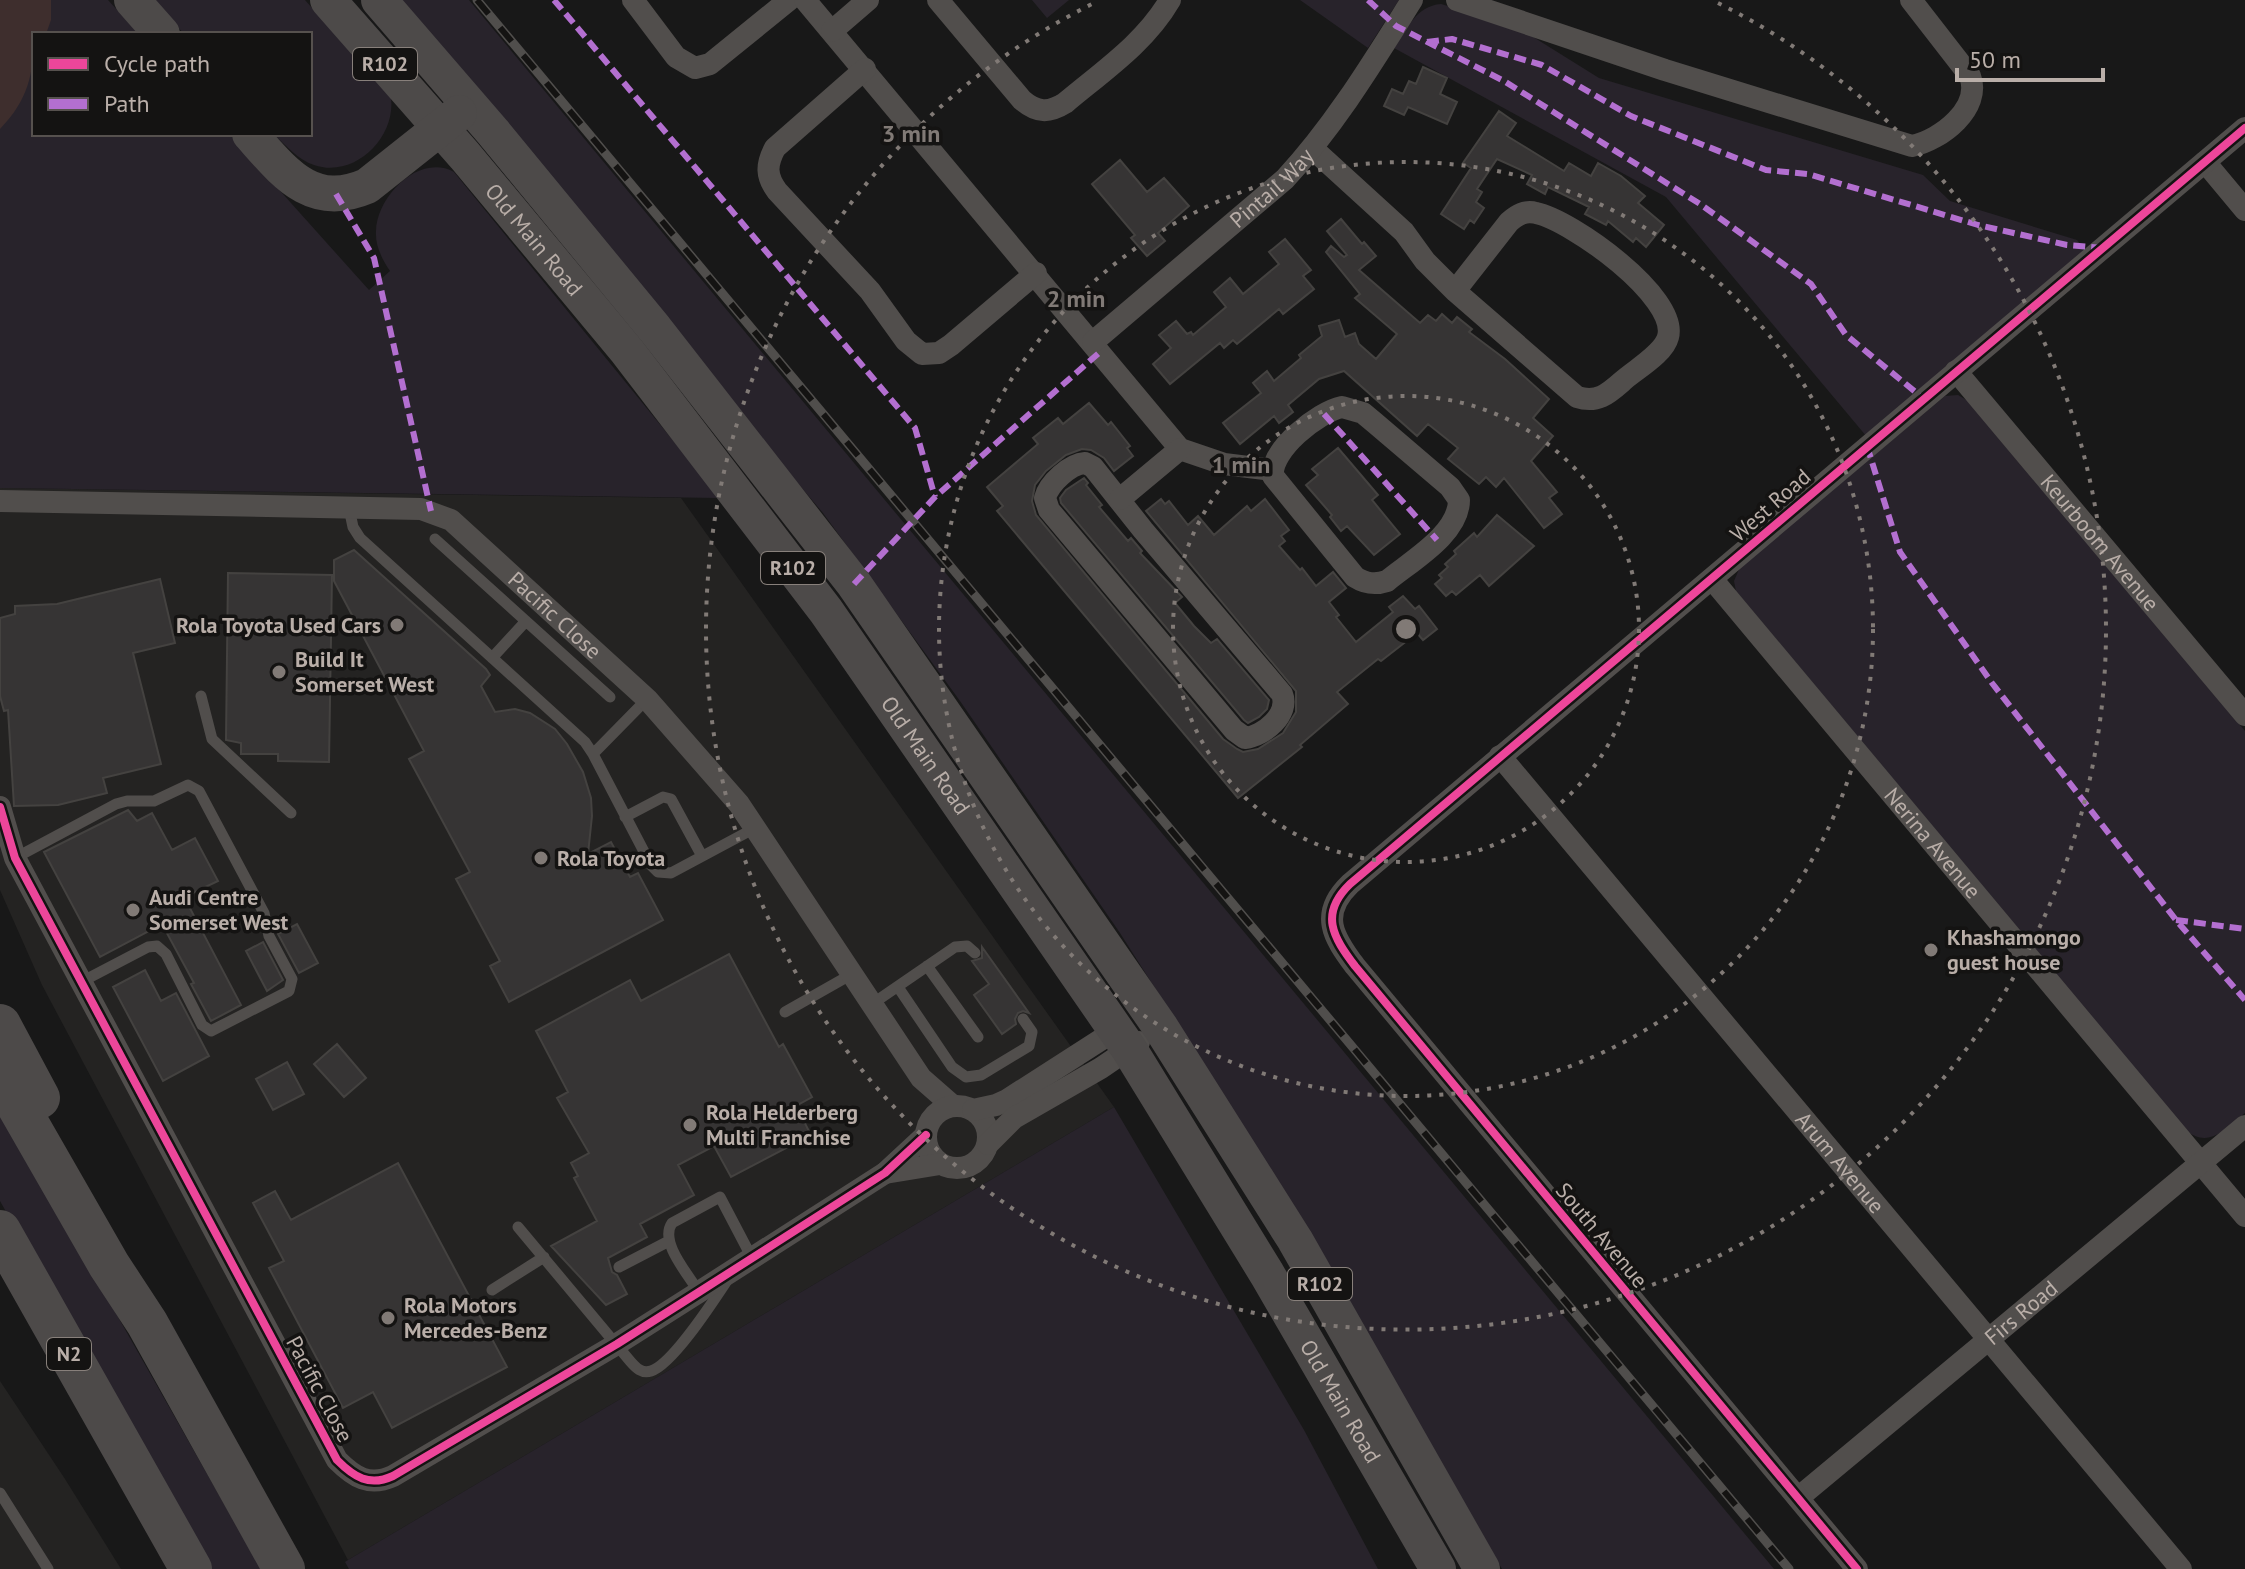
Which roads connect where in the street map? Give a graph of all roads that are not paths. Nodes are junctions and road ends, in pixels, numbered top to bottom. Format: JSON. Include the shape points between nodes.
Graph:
{"nodes":[{"id":1,"x":132,"y":0,"type":"edge"},
{"id":2,"x":328,"y":0,"type":"edge"},
{"id":3,"x":379,"y":0,"type":"edge"},
{"id":4,"x":633,"y":0,"type":"edge"},
{"id":5,"x":789,"y":0,"type":"edge"},
{"id":6,"x":805,"y":0,"type":"edge"},
{"id":7,"x":868,"y":0,"type":"edge"},
{"id":8,"x":938,"y":0,"type":"edge"},
{"id":9,"x":1170,"y":0,"type":"edge"},
{"id":10,"x":1412,"y":0,"type":"edge"},
{"id":11,"x":1457,"y":0,"type":"edge"},
{"id":12,"x":1911,"y":0,"type":"edge"},
{"id":13,"x":832,"y":31,"type":"junction"},
{"id":14,"x":160,"y":32,"type":"edge"},
{"id":15,"x":865,"y":69,"type":"junction"},
{"id":16,"x":470,"y":105,"type":"junction"},
{"id":17,"x":441,"y":128,"type":"junction"},
{"id":18,"x":2245,"y":128,"type":"edge"},
{"id":19,"x":252,"y":136,"type":"edge"},
{"id":20,"x":1313,"y":149,"type":"junction"},
{"id":21,"x":2205,"y":162,"type":"junction"},
{"id":22,"x":2245,"y":210,"type":"edge"},
{"id":23,"x":1036,"y":273,"type":"junction"},
{"id":24,"x":1455,"y":291,"type":"junction"},
{"id":25,"x":1093,"y":342,"type":"junction"},
{"id":26,"x":1956,"y":371,"type":"junction"},
{"id":27,"x":1180,"y":449,"type":"junction"},
{"id":28,"x":1273,"y":470,"type":"junction"},
{"id":29,"x":1120,"y":499,"type":"junction"},
{"id":30,"x":0,"y":501,"type":"edge"},
{"id":31,"x":349,"y":508,"type":"junction"},
{"id":32,"x":435,"y":539,"type":"dead end"},
{"id":33,"x":1712,"y":579,"type":"junction"},
{"id":34,"x":526,"y":621,"type":"junction"},
{"id":35,"x":492,"y":658,"type":"junction"},
{"id":36,"x":201,"y":696,"type":"dead end"},
{"id":37,"x":610,"y":697,"type":"dead end"},
{"id":38,"x":647,"y":699,"type":"junction"},
{"id":39,"x":2245,"y":715,"type":"edge"},
{"id":40,"x":593,"y":754,"type":"junction"},
{"id":41,"x":1500,"y":756,"type":"junction"},
{"id":42,"x":0,"y":807,"type":"edge"},
{"id":43,"x":291,"y":813,"type":"dead end"},
{"id":44,"x":625,"y":817,"type":"junction"},
{"id":45,"x":755,"y":828,"type":"junction"},
{"id":46,"x":702,"y":856,"type":"junction"},
{"id":47,"x":15,"y":858,"type":"junction"},
{"id":48,"x":1332,"y":917,"type":"joint"},
{"id":49,"x":975,"y":953,"type":"dead end"},
{"id":50,"x":927,"y":966,"type":"junction"},
{"id":51,"x":852,"y":974,"type":"junction"},
{"id":52,"x":81,"y":982,"type":"junction"},
{"id":53,"x":898,"y":987,"type":"junction"},
{"id":54,"x":872,"y":1004,"type":"junction"},
{"id":55,"x":785,"y":1012,"type":"dead end"},
{"id":56,"x":1023,"y":1019,"type":"dead end"},
{"id":57,"x":0,"y":1025,"type":"edge"},
{"id":58,"x":1136,"y":1025,"type":"junction"},
{"id":59,"x":978,"y":1037,"type":"dead end"},
{"id":60,"x":0,"y":1075,"type":"edge"},
{"id":61,"x":921,"y":1078,"type":"junction"},
{"id":62,"x":963,"y":1108,"type":"junction"},
{"id":63,"x":2245,"y":1126,"type":"edge"},
{"id":64,"x":928,"y":1128,"type":"junction"},
{"id":65,"x":988,"y":1144,"type":"junction"},
{"id":66,"x":2201,"y":1163,"type":"junction"},
{"id":67,"x":940,"y":1164,"type":"junction"},
{"id":68,"x":885,"y":1173,"type":"junction"},
{"id":69,"x":2245,"y":1216,"type":"edge"},
{"id":70,"x":518,"y":1227,"type":"dead end"},
{"id":71,"x":0,"y":1231,"type":"edge"},
{"id":72,"x":669,"y":1241,"type":"junction"},
{"id":73,"x":544,"y":1257,"type":"junction"},
{"id":74,"x":743,"y":1263,"type":"junction"},
{"id":75,"x":619,"y":1267,"type":"dead end"},
{"id":76,"x":0,"y":1274,"type":"edge"},
{"id":77,"x":492,"y":1290,"type":"dead end"},
{"id":78,"x":699,"y":1292,"type":"junction"},
{"id":79,"x":147,"y":1323,"type":"junction"},
{"id":80,"x":1988,"y":1339,"type":"junction"},
{"id":81,"x":617,"y":1344,"type":"junction"},
{"id":82,"x":139,"y":1477,"type":"junction"},
{"id":83,"x":0,"y":1493,"type":"edge"},
{"id":84,"x":1798,"y":1498,"type":"junction"},
{"id":85,"x":48,"y":1569,"type":"edge"},
{"id":86,"x":191,"y":1569,"type":"edge"},
{"id":87,"x":284,"y":1569,"type":"edge"},
{"id":88,"x":1438,"y":1569,"type":"edge"},
{"id":89,"x":1482,"y":1569,"type":"edge"},
{"id":90,"x":1857,"y":1569,"type":"edge"},
{"id":91,"x":2181,"y":1569,"type":"edge"}],
"edges":[{"from":1,"to":14,"type":"main road"},
{"from":2,"to":17,"type":"main road","name":"Old Main Road","number":"R102"},
{"from":3,"to":16,"type":"main road","name":"Old Main Road","number":"R102"},
{"from":4,"to":5,"type":"street","via":[[676,57],[695,68],[710,64]]},
{"from":6,"to":13,"type":"street"},
{"from":7,"to":13,"type":"street"},
{"from":8,"to":9,"type":"street","via":[[1022,100],[1043,111],[1065,103],[1144,37]]},
{"from":10,"to":20,"type":"street","name":"Pintail Way"},
{"from":11,"to":12,"type":"street","via":[[1912,146],[1945,131],[1968,106],[1974,87]]},
{"from":13,"to":15,"type":"street"},
{"from":15,"to":23,"type":"street"},
{"from":15,"to":23,"type":"street","via":[[775,148],[768,173],[777,191],[922,354],[939,353],[951,345]]},
{"from":16,"to":17,"type":"main road"},
{"from":16,"to":58,"type":"main road","name":"Old Main Road","number":"R102","via":[[655,329],[854,584]]},
{"from":17,"to":19,"type":"main road","via":[[367,186],[336,194],[294,180]]},
{"from":17,"to":58,"type":"main road","name":"Old Main Road","number":"R102","via":[[627,351]]},
{"from":18,"to":21,"type":"street","name":"West Road"},
{"from":20,"to":24,"type":"street","via":[[1404,232]]},
{"from":20,"to":25,"type":"street","name":"Pintail Way","via":[[1285,179]]},
{"from":21,"to":22,"type":"street"},
{"from":21,"to":26,"type":"street","name":"West Road"},
{"from":23,"to":25,"type":"street"},
{"from":24,"to":24,"type":"street","via":[[1585,399],[1605,396],[1668,339],[1667,315],[1647,288],[1564,225],[1535,212],[1509,222]]},
{"from":25,"to":27,"type":"street"},
{"from":26,"to":33,"type":"street","name":"West Road"},
{"from":26,"to":39,"type":"street","name":"Keurboom Avenue"},
{"from":27,"to":28,"type":"street","via":[[1224,464]]},
{"from":27,"to":29,"type":"street"},
{"from":28,"to":28,"type":"street","via":[[1286,445],[1324,414],[1353,409],[1450,487],[1459,509],[1445,534],[1387,581],[1370,583],[1349,571],[1276,482]]},
{"from":29,"to":29,"type":"street","via":[[1282,694],[1283,712],[1260,733],[1245,738],[1234,730],[1049,510],[1045,498],[1050,486],[1081,463],[1093,467]]},
{"from":30,"to":31,"type":"street","name":"Pacific Close"},
{"from":31,"to":35,"type":"lane","via":[[360,538]]},
{"from":31,"to":38,"type":"street","name":"Pacific Close","via":[[421,509],[451,520]]},
{"from":32,"to":34,"type":"lane"},
{"from":33,"to":41,"type":"street","name":"West Road"},
{"from":33,"to":66,"type":"street","name":"Nerina Avenue"},
{"from":34,"to":35,"type":"lane"},
{"from":34,"to":37,"type":"lane"},
{"from":35,"to":40,"type":"lane"},
{"from":36,"to":43,"type":"lane","via":[[212,739]]},
{"from":38,"to":40,"type":"lane"},
{"from":38,"to":45,"type":"street","name":"Pacific Close"},
{"from":40,"to":44,"type":"lane"},
{"from":41,"to":48,"type":"street","name":"West Road","via":[[1350,884],[1339,895]]},
{"from":41,"to":80,"type":"street","name":"Arum Avenue"},
{"from":42,"to":47,"type":"street","name":"Pacific Close"},
{"from":44,"to":46,"type":"lane","via":[[658,872],[671,873]]},
{"from":44,"to":46,"type":"lane","via":[[663,797],[671,799]]},
{"from":45,"to":46,"type":"lane"},
{"from":45,"to":51,"type":"street","name":"Pacific Close"},
{"from":47,"to":52,"type":"street","name":"Pacific Close"},
{"from":47,"to":52,"type":"lane","via":[[116,804],[154,801],[184,786],[196,788],[264,913],[269,936],[292,979],[289,991],[214,1030],[202,1025],[157,946]]},
{"from":48,"to":84,"type":"street","name":"South Avenue","via":[[1336,942],[1355,966]]},
{"from":49,"to":50,"type":"lane","via":[[959,945]]},
{"from":50,"to":53,"type":"lane"},
{"from":50,"to":59,"type":"lane"},
{"from":51,"to":54,"type":"street","name":"Pacific Close"},
{"from":51,"to":55,"type":"lane"},
{"from":52,"to":81,"type":"street","name":"Pacific Close","via":[[337,1460],[349,1472],[383,1481]]},
{"from":53,"to":54,"type":"lane"},
{"from":53,"to":56,"type":"lane","via":[[952,1067],[966,1077],[981,1075],[1029,1046],[1032,1032]]},
{"from":54,"to":61,"type":"street","name":"Pacific Close"},
{"from":57,"to":79,"type":"highway","via":[[116,1242]]},
{"from":58,"to":62,"type":"street","via":[[1007,1100]]},
{"from":58,"to":65,"type":"street"},
{"from":58,"to":88,"type":"main road","name":"Old Main Road","number":"R102","via":[[1267,1274]]},
{"from":58,"to":89,"type":"main road","name":"Old Main Road","number":"R102","via":[[1295,1240]]},
{"from":60,"to":79,"type":"highway"},
{"from":61,"to":62,"type":"street"},
{"from":61,"to":64,"type":"street"},
{"from":62,"to":64,"type":"street","via":[[939,1112]]},
{"from":62,"to":65,"type":"street","via":[[987,1127]]},
{"from":63,"to":66,"type":"street","name":"Firs Road"},
{"from":64,"to":67,"type":"street","via":[[929,1151]]},
{"from":64,"to":68,"type":"street"},
{"from":65,"to":67,"type":"street","via":[[981,1158],[967,1167]]},
{"from":66,"to":69,"type":"street","name":"Nerina Avenue"},
{"from":66,"to":80,"type":"street","name":"Firs Road"},
{"from":67,"to":68,"type":"street"},
{"from":68,"to":74,"type":"street","name":"Pacific Close"},
{"from":70,"to":73,"type":"lane"},
{"from":71,"to":82,"type":"highway","number":"N2"},
{"from":72,"to":74,"type":"lane","via":[[672,1223],[720,1197]]},
{"from":72,"to":75,"type":"lane"},
{"from":72,"to":78,"type":"lane"},
{"from":73,"to":77,"type":"lane"},
{"from":73,"to":81,"type":"lane"},
{"from":74,"to":78,"type":"street","name":"Pacific Close"},
{"from":74,"to":81,"type":"lane","via":[[656,1369],[639,1370]]},
{"from":76,"to":82,"type":"highway"},
{"from":78,"to":81,"type":"street","name":"Pacific Close"},
{"from":79,"to":87,"type":"highway"},
{"from":80,"to":84,"type":"street","name":"Firs Road"},
{"from":80,"to":91,"type":"street","name":"Arum Avenue"},
{"from":82,"to":86,"type":"highway","number":"N2"},
{"from":83,"to":85,"type":"lane"},
{"from":84,"to":90,"type":"street","name":"South Avenue"}]}
